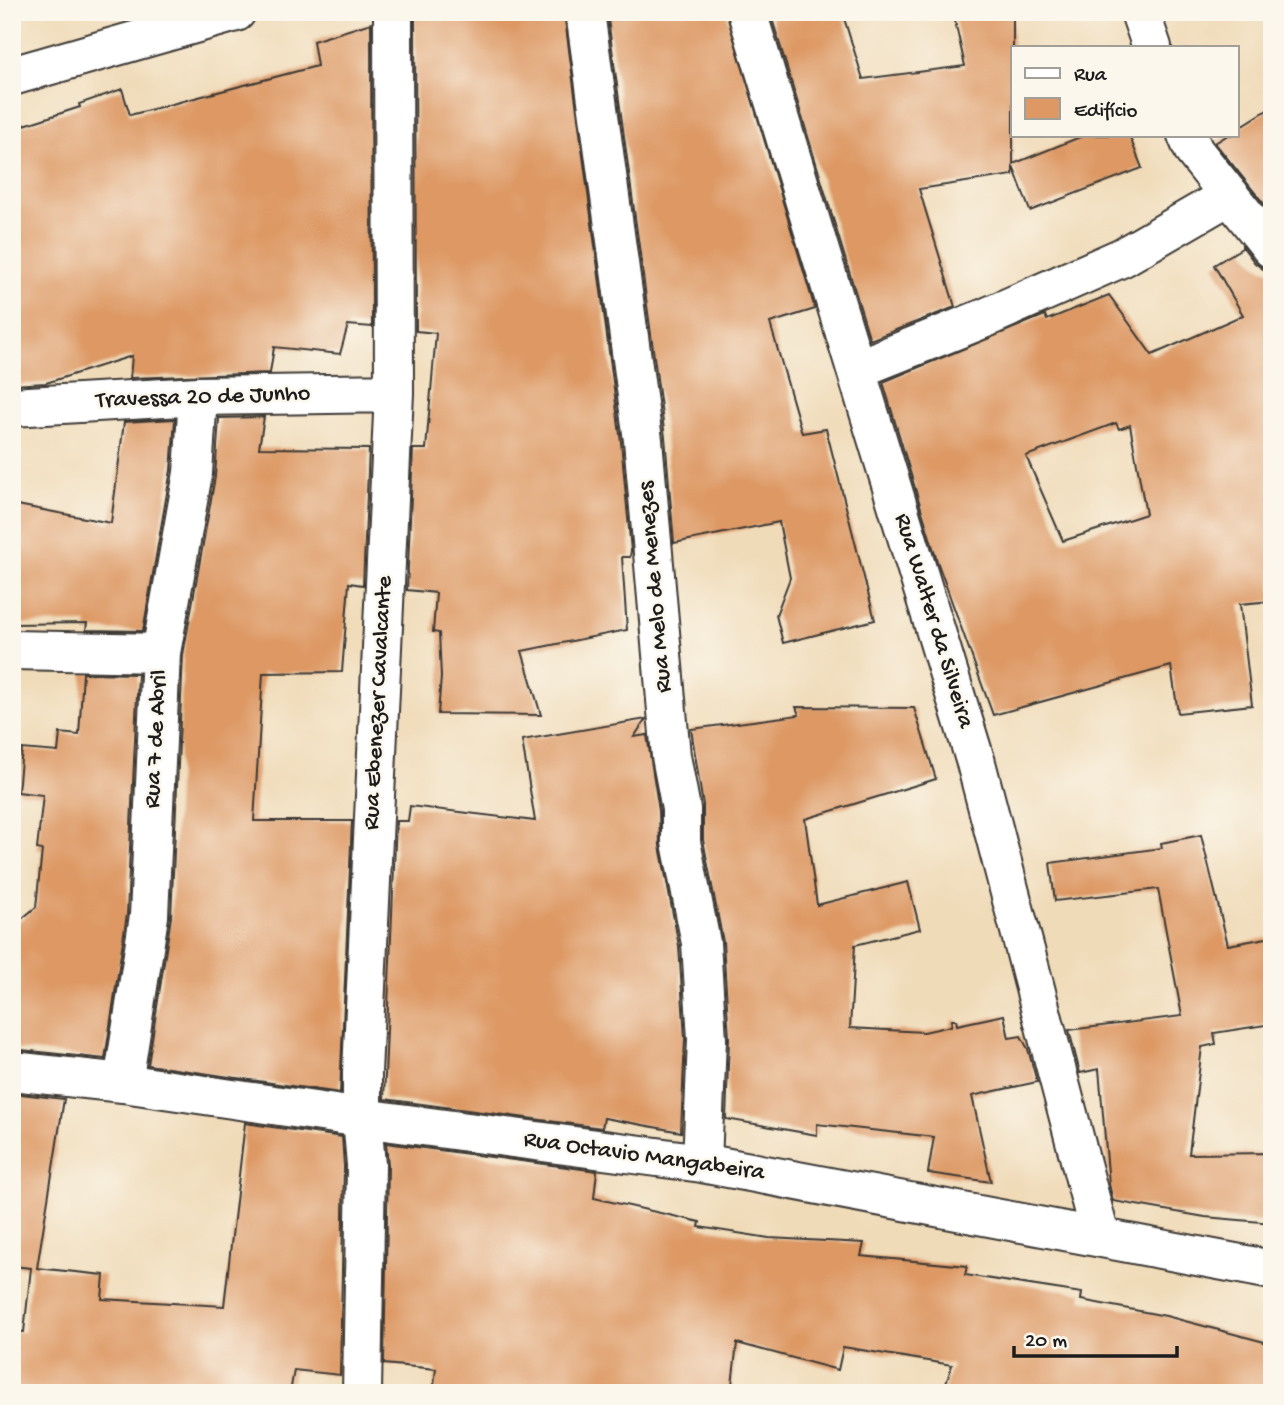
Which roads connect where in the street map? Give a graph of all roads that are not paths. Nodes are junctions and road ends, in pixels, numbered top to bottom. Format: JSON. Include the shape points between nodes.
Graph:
{"nodes":[{"id":1,"x":236,"y":12,"type":"edge"},
{"id":2,"x":393,"y":12,"type":"edge"},
{"id":3,"x":585,"y":12,"type":"edge"},
{"id":4,"x":747,"y":12,"type":"edge"},
{"id":5,"x":1140,"y":12,"type":"edge"},
{"id":6,"x":1152,"y":46,"type":"edge"},
{"id":7,"x":12,"y":76,"type":"edge"},
{"id":8,"x":1188,"y":136,"type":"edge"},
{"id":9,"x":1230,"y":195,"type":"junction"},
{"id":10,"x":1272,"y":248,"type":"edge"},
{"id":11,"x":857,"y":369,"type":"junction"},
{"id":12,"x":394,"y":393,"type":"junction"},
{"id":13,"x":198,"y":396,"type":"junction"},
{"id":14,"x":12,"y":407,"type":"edge"},
{"id":15,"x":12,"y":650,"type":"edge"},
{"id":16,"x":160,"y":653,"type":"junction"},
{"id":17,"x":12,"y":1071,"type":"edge"},
{"id":18,"x":123,"y":1083,"type":"junction"},
{"id":19,"x":362,"y":1118,"type":"junction"},
{"id":20,"x":702,"y":1163,"type":"junction"},
{"id":21,"x":1100,"y":1236,"type":"junction"},
{"id":22,"x":1272,"y":1270,"type":"edge"},
{"id":23,"x":362,"y":1393,"type":"edge"}],
"edges":[{"from":1,"to":7,"type":"street"},
{"from":2,"to":12,"type":"street","name":"Rua Ebenezer Cavalcante"},
{"from":3,"to":20,"type":"street","name":"Rua Melo de Menezes","via":[[643,440],[681,842],[701,943],[708,1039]]},
{"from":4,"to":11,"type":"street","name":"Rua Walter da Silveira"},
{"from":5,"to":6,"type":"street"},
{"from":8,"to":9,"type":"street"},
{"from":9,"to":10,"type":"street"},
{"from":9,"to":11,"type":"street","via":[[1123,257]]},
{"from":11,"to":21,"type":"street","name":"Rua Walter da Silveira","via":[[976,763]]},
{"from":12,"to":13,"type":"street","name":"Travessa 20 de Junho"},
{"from":12,"to":19,"type":"street","name":"Rua Ebenezer Cavalcante"},
{"from":13,"to":14,"type":"street","name":"Travessa 20 de Junho"},
{"from":13,"to":16,"type":"street","name":"Rua 7 de Abril","via":[[193,473]]},
{"from":15,"to":16,"type":"street"},
{"from":16,"to":18,"type":"street","name":"Rua 7 de Abril","via":[[149,916]]},
{"from":17,"to":18,"type":"street","name":"Rua Octavio Mangabeira"},
{"from":18,"to":19,"type":"street","name":"Rua Octavio Mangabeira"},
{"from":19,"to":20,"type":"street","name":"Rua Octavio Mangabeira"},
{"from":19,"to":23,"type":"street","name":"Rua Ebenezer Cavalcante","via":[[366,1165]]},
{"from":20,"to":21,"type":"street","name":"Rua Octavio Mangabeira"},
{"from":21,"to":22,"type":"street","name":"Rua Octavio Mangabeira"}]}
